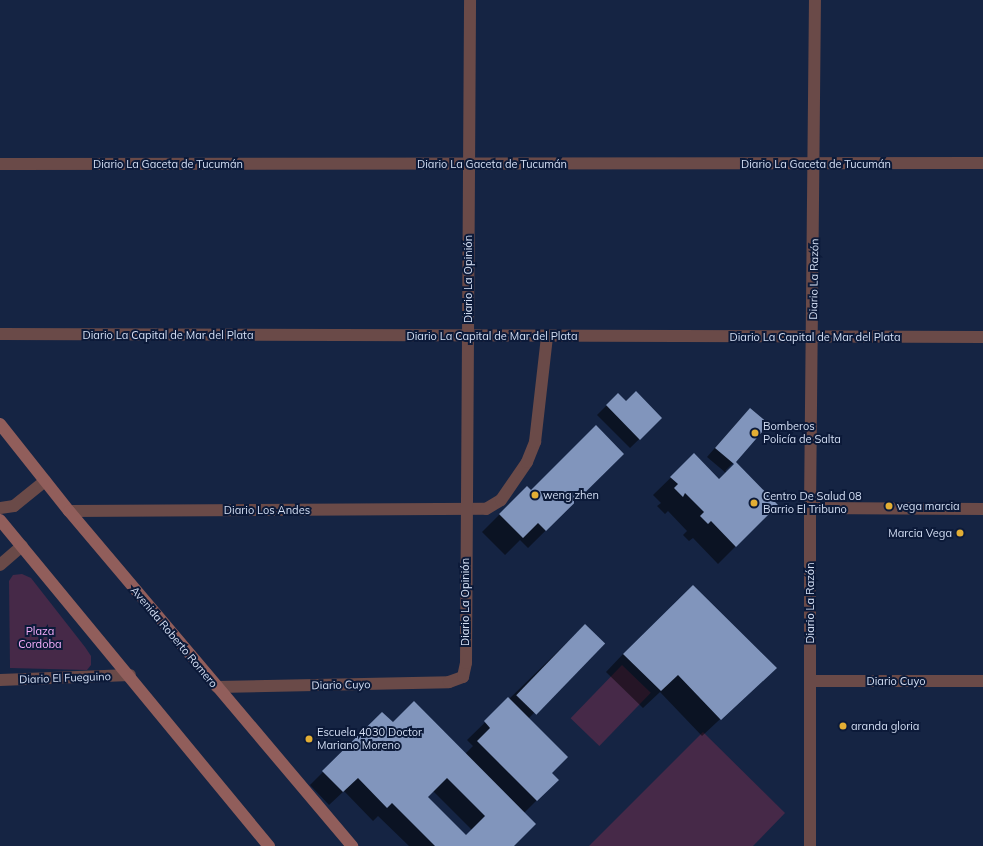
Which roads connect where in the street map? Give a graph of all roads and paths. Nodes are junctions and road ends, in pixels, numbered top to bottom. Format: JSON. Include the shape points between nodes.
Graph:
{"nodes":[{"id":1,"x":470,"y":0,"type":"edge"},
{"id":2,"x":815,"y":0,"type":"edge"},
{"id":3,"x":983,"y":163,"type":"edge"},
{"id":4,"x":0,"y":164,"type":"edge"},
{"id":5,"x":468,"y":164,"type":"junction"},
{"id":6,"x":815,"y":164,"type":"junction"},
{"id":7,"x":0,"y":334,"type":"edge"},
{"id":8,"x":468,"y":336,"type":"junction"},
{"id":9,"x":547,"y":336,"type":"junction"},
{"id":10,"x":813,"y":336,"type":"junction"},
{"id":11,"x":983,"y":338,"type":"edge"},
{"id":12,"x":0,"y":424,"type":"edge"},
{"id":13,"x":45,"y":481,"type":"junction"},
{"id":14,"x":0,"y":508,"type":"edge"},
{"id":15,"x":810,"y":508,"type":"junction"},
{"id":16,"x":465,"y":509,"type":"junction"},
{"id":17,"x":983,"y":509,"type":"edge"},
{"id":18,"x":69,"y":510,"type":"junction"},
{"id":19,"x":0,"y":520,"type":"edge"},
{"id":20,"x":22,"y":546,"type":"junction"},
{"id":21,"x":0,"y":565,"type":"edge"},
{"id":22,"x":130,"y":675,"type":"junction"},
{"id":23,"x":463,"y":677,"type":"joint"},
{"id":24,"x":0,"y":680,"type":"edge"},
{"id":25,"x":810,"y":681,"type":"junction"},
{"id":26,"x":983,"y":682,"type":"edge"},
{"id":27,"x":217,"y":687,"type":"junction"},
{"id":28,"x":268,"y":846,"type":"edge"},
{"id":29,"x":352,"y":846,"type":"edge"},
{"id":30,"x":810,"y":846,"type":"edge"}],
"edges":[{"from":1,"to":5,"type":"street","name":"Diario La Opinión"},
{"from":2,"to":6,"type":"street","name":"Diario La Razón"},
{"from":3,"to":6,"type":"street","name":"Diario La Gaceta de Tucumán"},
{"from":4,"to":5,"type":"street","name":"Diario La Gaceta de Tucumán"},
{"from":5,"to":6,"type":"street","name":"Diario La Gaceta de Tucumán"},
{"from":5,"to":8,"type":"street","name":"Diario La Opinión"},
{"from":6,"to":10,"type":"street","name":"Diario La Razón"},
{"from":7,"to":8,"type":"street","name":"Diario La Capital de Mar del Plata"},
{"from":8,"to":9,"type":"street","name":"Diario La Capital de Mar del Plata"},
{"from":8,"to":16,"type":"street","name":"Diario La Opinión"},
{"from":9,"to":10,"type":"street","name":"Diario La Capital de Mar del Plata"},
{"from":9,"to":16,"type":"street","name":"Diario Los Andes","via":[[540,412],[535,442],[527,462],[500,500],[486,509]]},
{"from":10,"to":11,"type":"street","name":"Diario La Capital de Mar del Plata"},
{"from":10,"to":15,"type":"street","name":"Diario La Razón"},
{"from":12,"to":13,"type":"main road","name":"Avenida Roberto Romero"},
{"from":13,"to":14,"type":"street","via":[[14,506]]},
{"from":13,"to":18,"type":"main road","name":"Avenida Roberto Romero"},
{"from":15,"to":17,"type":"street"},
{"from":15,"to":25,"type":"street","name":"Diario La Razón"},
{"from":16,"to":18,"type":"street","name":"Diario Los Andes"},
{"from":16,"to":23,"type":"street","name":"Diario La Opinión","via":[[466,663]]},
{"from":18,"to":27,"type":"main road","name":"Avenida Roberto Romero"},
{"from":19,"to":20,"type":"main road"},
{"from":20,"to":21,"type":"street"},
{"from":20,"to":22,"type":"main road"},
{"from":22,"to":24,"type":"street","name":"Diario El Fueguino"},
{"from":22,"to":28,"type":"main road"},
{"from":23,"to":27,"type":"street","name":"Diario Cuyo","via":[[449,682]]},
{"from":25,"to":26,"type":"street","name":"Diario Cuyo"},
{"from":25,"to":30,"type":"street","name":"Diario La Razón"},
{"from":27,"to":29,"type":"main road","name":"Avenida Roberto Romero"}]}
